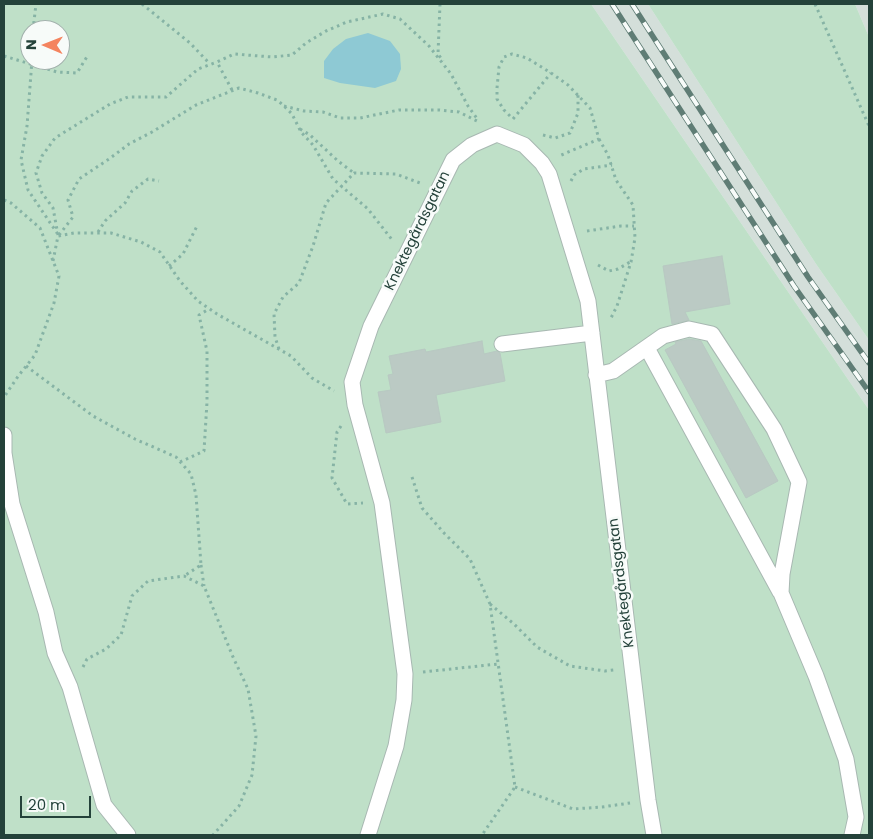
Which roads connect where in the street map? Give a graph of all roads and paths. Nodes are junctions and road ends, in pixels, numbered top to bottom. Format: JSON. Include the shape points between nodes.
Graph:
{"nodes":[{"id":1,"x":36,"y":4,"type":"edge"},
{"id":2,"x":142,"y":4,"type":"edge"},
{"id":3,"x":440,"y":4,"type":"edge"},
{"id":4,"x":816,"y":4,"type":"edge"},
{"id":5,"x":35,"y":20,"type":"edge"},
{"id":6,"x":88,"y":55,"type":"dead end"},
{"id":7,"x":4,"y":56,"type":"edge"},
{"id":8,"x":20,"y":61,"type":"edge"},
{"id":9,"x":217,"y":62,"type":"junction"},
{"id":10,"x":210,"y":64,"type":"junction"},
{"id":11,"x":31,"y":70,"type":"edge"},
{"id":12,"x":50,"y":70,"type":"edge"},
{"id":13,"x":551,"y":73,"type":"junction"},
{"id":14,"x":451,"y":74,"type":"junction"},
{"id":15,"x":232,"y":90,"type":"junction"},
{"id":16,"x":578,"y":95,"type":"junction"},
{"id":17,"x":283,"y":105,"type":"junction"},
{"id":18,"x":513,"y":119,"type":"junction"},
{"id":19,"x":518,"y":125,"type":"dead end"},
{"id":20,"x":869,"y":126,"type":"edge"},
{"id":21,"x":299,"y":128,"type":"junction"},
{"id":22,"x":537,"y":134,"type":"dead end"},
{"id":23,"x":599,"y":139,"type":"junction"},
{"id":24,"x":542,"y":163,"type":"junction"},
{"id":25,"x":612,"y":166,"type":"junction"},
{"id":26,"x":354,"y":173,"type":"junction"},
{"id":27,"x":159,"y":180,"type":"dead end"},
{"id":28,"x":569,"y":185,"type":"dead end"},
{"id":29,"x":341,"y":187,"type":"junction"},
{"id":30,"x":437,"y":192,"type":"junction"},
{"id":31,"x":4,"y":200,"type":"edge"},
{"id":32,"x":198,"y":224,"type":"dead end"},
{"id":33,"x":634,"y":226,"type":"junction"},
{"id":34,"x":581,"y":232,"type":"dead end"},
{"id":35,"x":98,"y":233,"type":"junction"},
{"id":36,"x":58,"y":236,"type":"junction"},
{"id":37,"x":405,"y":258,"type":"junction"},
{"id":38,"x":53,"y":260,"type":"junction"},
{"id":39,"x":594,"y":261,"type":"dead end"},
{"id":40,"x":631,"y":262,"type":"junction"},
{"id":41,"x":169,"y":266,"type":"junction"},
{"id":42,"x":209,"y":308,"type":"junction"},
{"id":43,"x":592,"y":333,"type":"junction"},
{"id":44,"x":502,"y":344,"type":"dead end"},
{"id":45,"x":647,"y":348,"type":"junction"},
{"id":46,"x":593,"y":349,"type":"junction"},
{"id":47,"x":279,"y":350,"type":"junction"},
{"id":48,"x":26,"y":366,"type":"junction"},
{"id":49,"x":596,"y":375,"type":"junction"},
{"id":50,"x":4,"y":398,"type":"edge"},
{"id":51,"x":355,"y":405,"type":"junction"},
{"id":52,"x":4,"y":434,"type":"edge"},
{"id":53,"x":180,"y":462,"type":"junction"},
{"id":54,"x":412,"y":477,"type":"dead end"},
{"id":55,"x":382,"y":503,"type":"junction"},
{"id":56,"x":201,"y":565,"type":"junction"},
{"id":57,"x":184,"y":576,"type":"junction"},
{"id":58,"x":204,"y":586,"type":"junction"},
{"id":59,"x":781,"y":593,"type":"junction"},
{"id":60,"x":490,"y":604,"type":"junction"},
{"id":61,"x":498,"y":664,"type":"junction"},
{"id":62,"x":632,"y":668,"type":"junction"},
{"id":63,"x":405,"y":674,"type":"junction"},
{"id":64,"x":70,"y":687,"type":"junction"},
{"id":65,"x":515,"y":787,"type":"junction"},
{"id":66,"x":648,"y":800,"type":"junction"},
{"id":67,"x":128,"y":835,"type":"edge"},
{"id":68,"x":213,"y":835,"type":"edge"},
{"id":69,"x":368,"y":835,"type":"edge"},
{"id":70,"x":482,"y":835,"type":"edge"},
{"id":71,"x":654,"y":835,"type":"edge"},
{"id":72,"x":852,"y":835,"type":"edge"}],
"edges":[{"from":1,"to":5,"type":"path"},
{"from":2,"to":10,"type":"path","via":[[190,43]]},
{"from":3,"to":14,"type":"path","via":[[438,54]]},
{"from":4,"to":20,"type":"path"},
{"from":6,"to":12,"type":"path","via":[[77,74]]},
{"from":7,"to":8,"type":"path"},
{"from":9,"to":10,"type":"path"},
{"from":9,"to":14,"type":"path","via":[[234,54],[292,55],[326,31],[383,14],[400,19],[429,46]]},
{"from":9,"to":15,"type":"path"},
{"from":10,"to":36,"type":"path","via":[[198,69],[166,97],[128,97],[110,104],[55,138],[42,156],[36,173],[42,193],[53,208]]},
{"from":11,"to":36,"type":"path","via":[[21,160],[28,190]]},
{"from":13,"to":16,"type":"path"},
{"from":13,"to":18,"type":"path"},
{"from":13,"to":18,"type":"path","via":[[527,58],[512,54],[504,57],[499,67],[497,99]]},
{"from":14,"to":17,"type":"path","via":[[480,123],[459,112],[439,110],[399,110],[360,118],[340,118]]},
{"from":15,"to":17,"type":"path","via":[[239,88],[258,93]]},
{"from":15,"to":36,"type":"path","via":[[196,105],[129,144],[79,179],[68,200],[73,217]]},
{"from":16,"to":22,"type":"path","via":[[578,113],[570,133],[555,138]]},
{"from":16,"to":23,"type":"path","via":[[590,108]]},
{"from":17,"to":21,"type":"path"},
{"from":18,"to":19,"type":"path"},
{"from":21,"to":26,"type":"path"},
{"from":21,"to":29,"type":"path"},
{"from":23,"to":24,"type":"path"},
{"from":23,"to":25,"type":"path"},
{"from":24,"to":30,"type":"street","name":"Knektegårdsgatan","via":[[524,145],[497,134],[472,145],[453,160]]},
{"from":24,"to":43,"type":"street","name":"Knektegårdsgatan","via":[[549,174],[588,301]]},
{"from":25,"to":28,"type":"path","via":[[584,169],[574,176]]},
{"from":25,"to":33,"type":"path","via":[[616,180],[633,205]]},
{"from":26,"to":29,"type":"path"},
{"from":26,"to":30,"type":"path","via":[[396,174]]},
{"from":27,"to":35,"type":"path","via":[[148,179],[132,191]]},
{"from":29,"to":37,"type":"path","via":[[368,210]]},
{"from":29,"to":47,"type":"path","via":[[326,203],[299,283],[283,298],[274,314]]},
{"from":30,"to":37,"type":"street","name":"Knektegårdsgatan"},
{"from":31,"to":38,"type":"path","via":[[40,228]]},
{"from":32,"to":41,"type":"path","via":[[183,254]]},
{"from":33,"to":34,"type":"path"},
{"from":33,"to":40,"type":"path"},
{"from":35,"to":36,"type":"path"},
{"from":35,"to":41,"type":"path","via":[[111,233],[141,242],[160,252]]},
{"from":36,"to":38,"type":"path"},
{"from":37,"to":51,"type":"street","name":"Knektegårdsgatan","via":[[371,326],[352,382]]},
{"from":38,"to":48,"type":"path","via":[[58,276],[54,303],[35,355]]},
{"from":39,"to":40,"type":"path","via":[[608,271]]},
{"from":40,"to":46,"type":"path","via":[[617,306]]},
{"from":41,"to":42,"type":"path","via":[[198,301]]},
{"from":42,"to":47,"type":"path"},
{"from":42,"to":53,"type":"path","via":[[198,315],[207,351],[204,451]]},
{"from":43,"to":44,"type":"street"},
{"from":43,"to":46,"type":"street","name":"Knektegårdsgatan"},
{"from":45,"to":49,"type":"street","via":[[613,371]]},
{"from":45,"to":59,"type":"street"},
{"from":45,"to":59,"type":"street","via":[[663,336],[689,329],[712,334],[774,429],[799,482]]},
{"from":46,"to":49,"type":"street","name":"Knektegårdsgatan"},
{"from":47,"to":51,"type":"path","via":[[291,356],[312,378]]},
{"from":48,"to":50,"type":"path"},
{"from":48,"to":53,"type":"path","via":[[93,416],[176,457]]},
{"from":49,"to":62,"type":"street","name":"Knektegårdsgatan"},
{"from":51,"to":55,"type":"street","name":"Knektegårdsgatan"},
{"from":51,"to":55,"type":"path","via":[[337,432],[332,478],[347,504]]},
{"from":52,"to":64,"type":"street","via":[[12,504],[46,612],[55,653]]},
{"from":53,"to":56,"type":"path","via":[[191,474],[196,495]]},
{"from":54,"to":60,"type":"path","via":[[422,508],[470,560]]},
{"from":55,"to":63,"type":"street","name":"Knektegårdsgatan"},
{"from":56,"to":57,"type":"path"},
{"from":56,"to":58,"type":"path"},
{"from":57,"to":58,"type":"path"},
{"from":57,"to":64,"type":"path","via":[[148,581],[132,596],[121,635],[106,649],[87,659]]},
{"from":58,"to":68,"type":"path","via":[[248,689],[256,736],[252,775],[239,806]]},
{"from":59,"to":72,"type":"street","via":[[846,759],[856,817]]},
{"from":60,"to":61,"type":"path"},
{"from":60,"to":62,"type":"path","via":[[537,647],[570,666],[605,671]]},
{"from":61,"to":63,"type":"path"},
{"from":61,"to":65,"type":"path"},
{"from":62,"to":66,"type":"street","name":"Knektegårdsgatan"},
{"from":63,"to":69,"type":"street","name":"Knektegårdsgatan","via":[[396,746]]},
{"from":64,"to":67,"type":"street","via":[[104,805]]},
{"from":65,"to":66,"type":"path","via":[[573,809]]},
{"from":65,"to":70,"type":"path"},
{"from":66,"to":71,"type":"street","name":"Knektegårdsgatan"}]}
